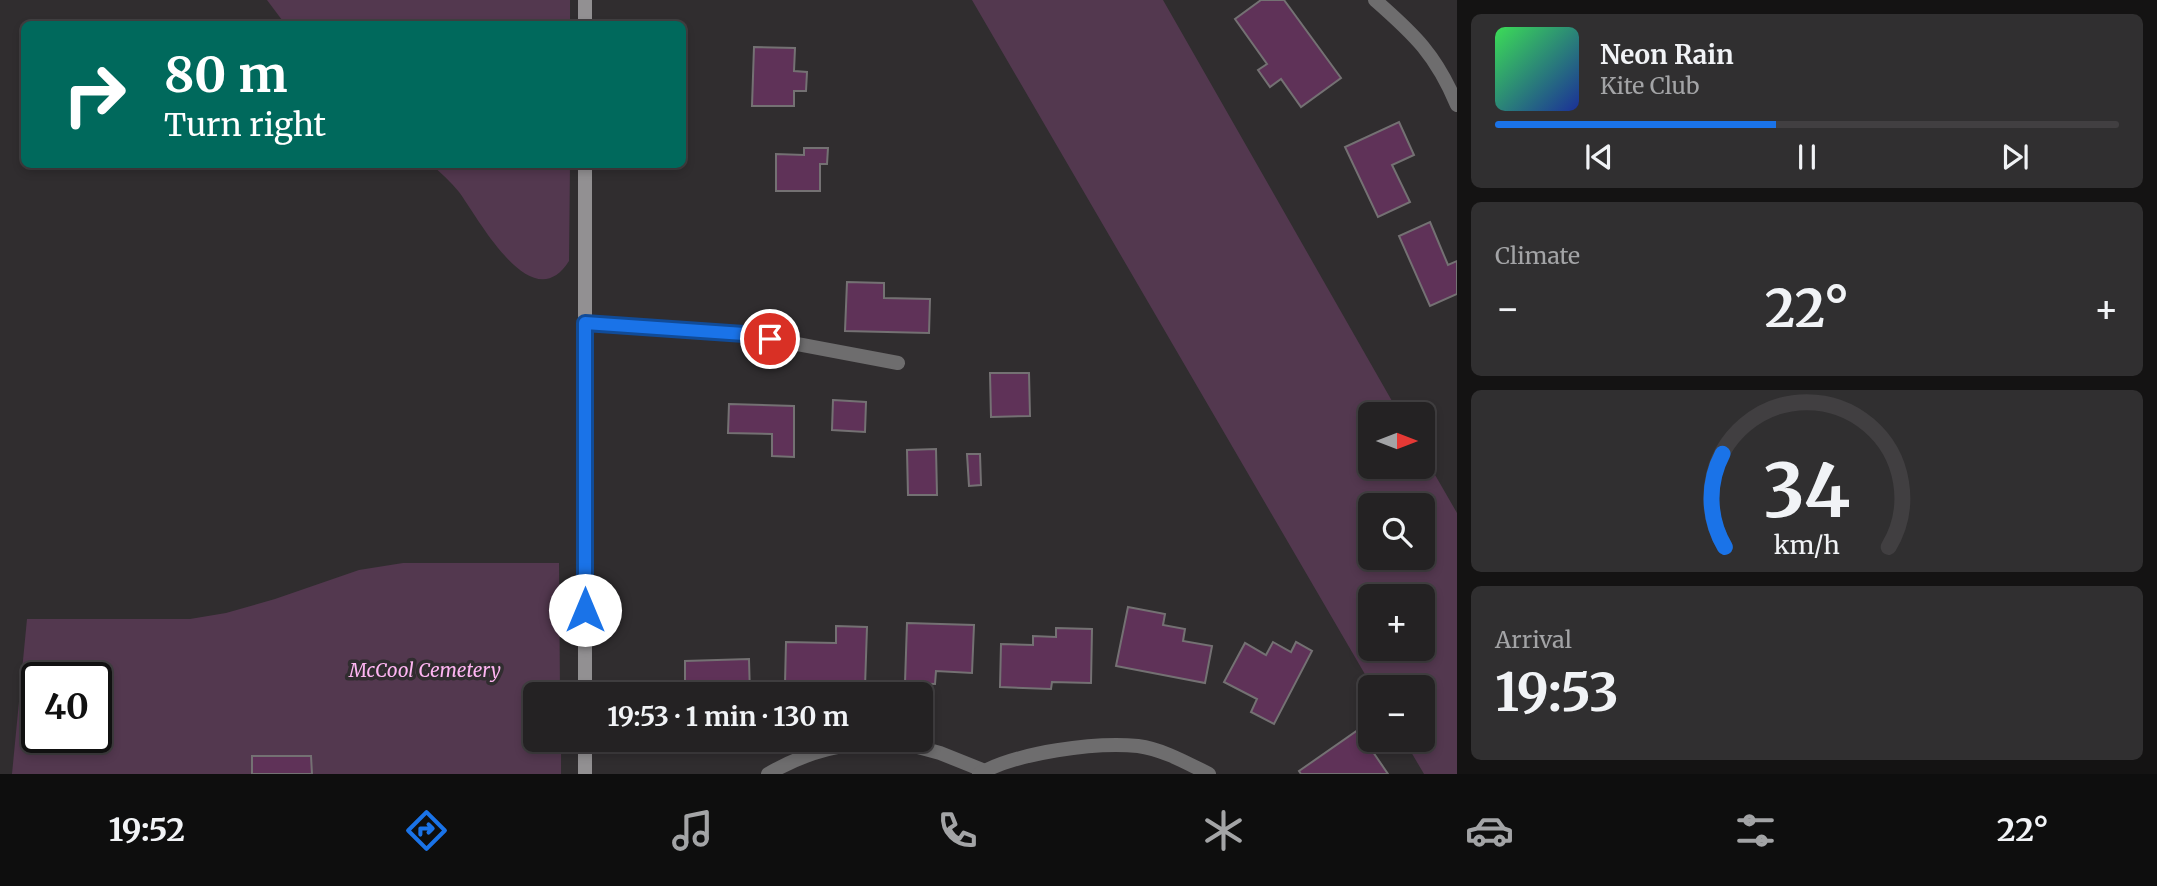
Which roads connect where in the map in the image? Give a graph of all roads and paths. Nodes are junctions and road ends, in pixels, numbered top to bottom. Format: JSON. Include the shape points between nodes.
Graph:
{"nodes":[{"id":1,"x":585,"y":0,"type":"edge"},
{"id":2,"x":1375,"y":0,"type":"edge"},
{"id":3,"x":585,"y":21,"type":"edge"},
{"id":4,"x":1457,"y":105,"type":"edge"},
{"id":5,"x":585,"y":168,"type":"edge"},
{"id":6,"x":585,"y":323,"type":"junction"},
{"id":7,"x":898,"y":363,"type":"dead end"},
{"id":8,"x":585,"y":682,"type":"edge"},
{"id":9,"x":933,"y":751,"type":"edge"},
{"id":10,"x":585,"y":752,"type":"edge"},
{"id":11,"x":817,"y":752,"type":"edge"},
{"id":12,"x":982,"y":772,"type":"edge"},
{"id":13,"x":585,"y":774,"type":"edge"},
{"id":14,"x":768,"y":774,"type":"edge"},
{"id":15,"x":1209,"y":774,"type":"edge"}],
"edges":[{"from":1,"to":3,"type":"street"},
{"from":2,"to":4,"type":"street","via":[[1431,55]]},
{"from":5,"to":6,"type":"street"},
{"from":6,"to":7,"type":"street","via":[[744,334]]},
{"from":6,"to":8,"type":"street"},
{"from":9,"to":12,"type":"street"},
{"from":10,"to":13,"type":"street"},
{"from":11,"to":14,"type":"street"},
{"from":12,"to":15,"type":"street","via":[[1035,754],[1140,746]]}]}
